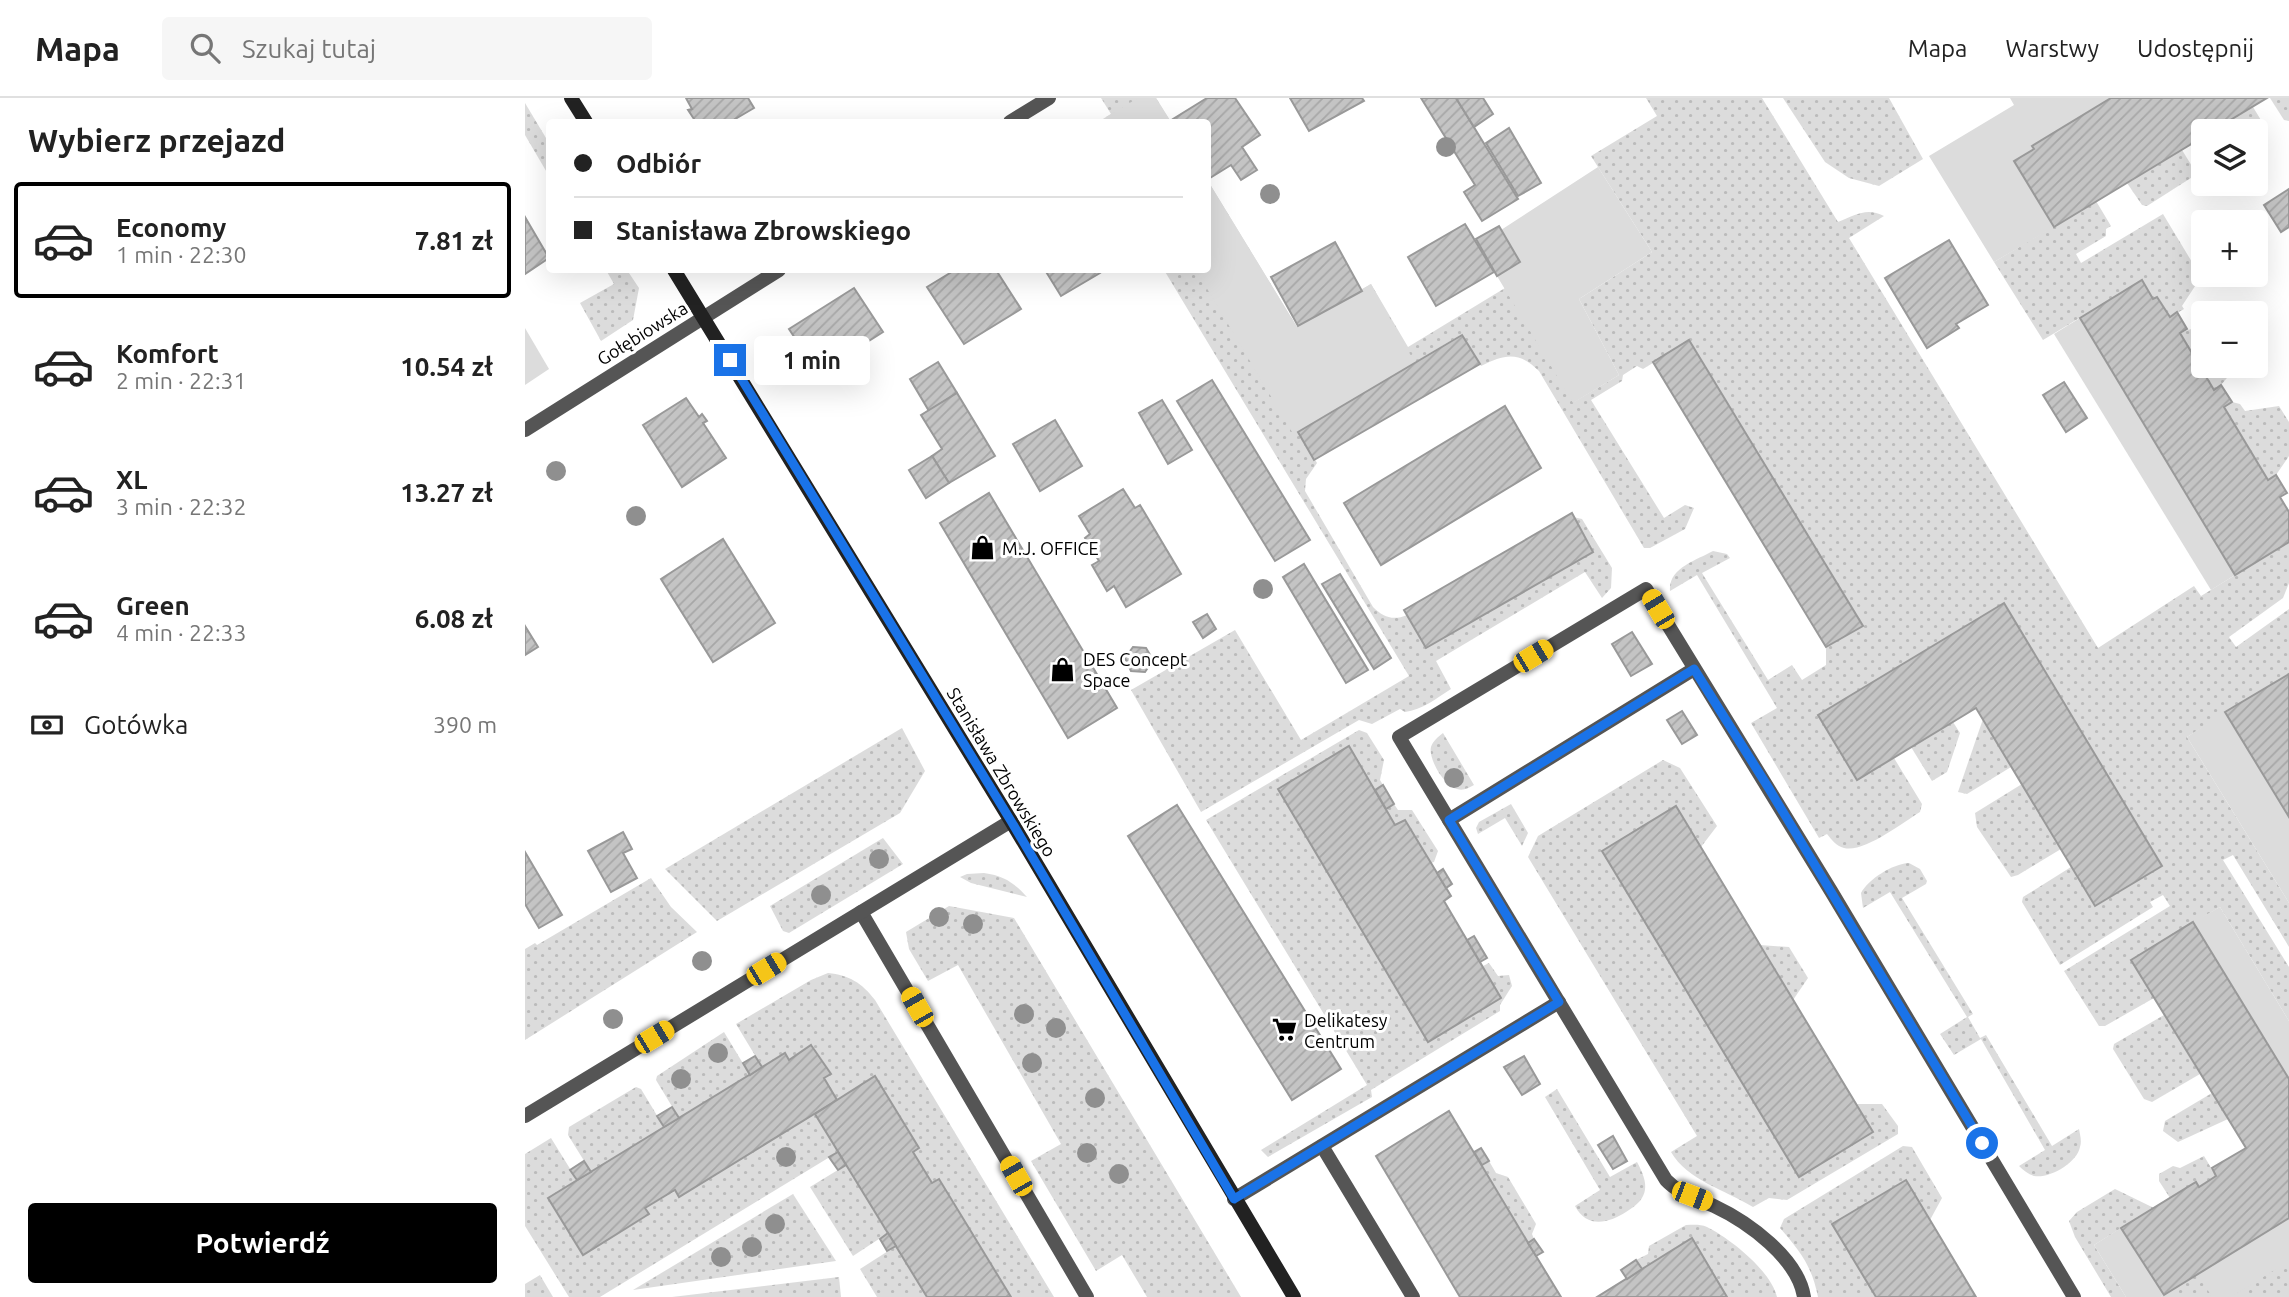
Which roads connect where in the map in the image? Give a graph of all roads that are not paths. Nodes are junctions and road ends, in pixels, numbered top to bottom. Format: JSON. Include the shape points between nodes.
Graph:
{"nodes":[{"id":1,"x":571,"y":98,"type":"edge"},
{"id":2,"x":1049,"y":98,"type":"edge"},
{"id":3,"x":584,"y":119,"type":"edge"},
{"id":4,"x":1015,"y":119,"type":"edge"},
{"id":5,"x":676,"y":273,"type":"edge"},
{"id":6,"x":774,"y":273,"type":"edge"},
{"id":7,"x":704,"y":317,"type":"junction"},
{"id":8,"x":525,"y":430,"type":"edge"},
{"id":9,"x":1694,"y":669,"type":"junction"},
{"id":10,"x":1449,"y":820,"type":"junction"},
{"id":11,"x":1011,"y":821,"type":"junction"},
{"id":12,"x":861,"y":912,"type":"junction"},
{"id":13,"x":1559,"y":1002,"type":"junction"},
{"id":14,"x":525,"y":1116,"type":"edge"},
{"id":15,"x":1322,"y":1146,"type":"junction"},
{"id":16,"x":1234,"y":1199,"type":"junction"},
{"id":17,"x":1087,"y":1297,"type":"edge"},
{"id":18,"x":1294,"y":1297,"type":"edge"},
{"id":19,"x":1413,"y":1297,"type":"edge"},
{"id":20,"x":1804,"y":1297,"type":"edge"},
{"id":21,"x":2074,"y":1297,"type":"edge"}],
"edges":[{"from":1,"to":3,"type":"main road"},
{"from":2,"to":4,"type":"street"},
{"from":5,"to":7,"type":"main road","name":"Stanisława Zbrowskiego"},
{"from":6,"to":7,"type":"street","name":"Gołębiowska"},
{"from":7,"to":8,"type":"street","name":"Gołębiowska"},
{"from":7,"to":11,"type":"main road","name":"Stanisława Zbrowskiego"},
{"from":9,"to":10,"type":"street"},
{"from":9,"to":10,"type":"street","via":[[1646,589],[1399,737]]},
{"from":9,"to":21,"type":"street"},
{"from":10,"to":13,"type":"street"},
{"from":11,"to":12,"type":"street"},
{"from":11,"to":16,"type":"main road","name":"Stanisława Zbrowskiego"},
{"from":12,"to":14,"type":"street"},
{"from":12,"to":17,"type":"street"},
{"from":13,"to":15,"type":"street"},
{"from":13,"to":20,"type":"street","via":[[1666,1180],[1678,1191],[1727,1212],[1766,1240],[1796,1272]]},
{"from":15,"to":16,"type":"street"},
{"from":15,"to":19,"type":"street"},
{"from":16,"to":18,"type":"main road","name":"Stanisława Zbrowskiego"}]}
